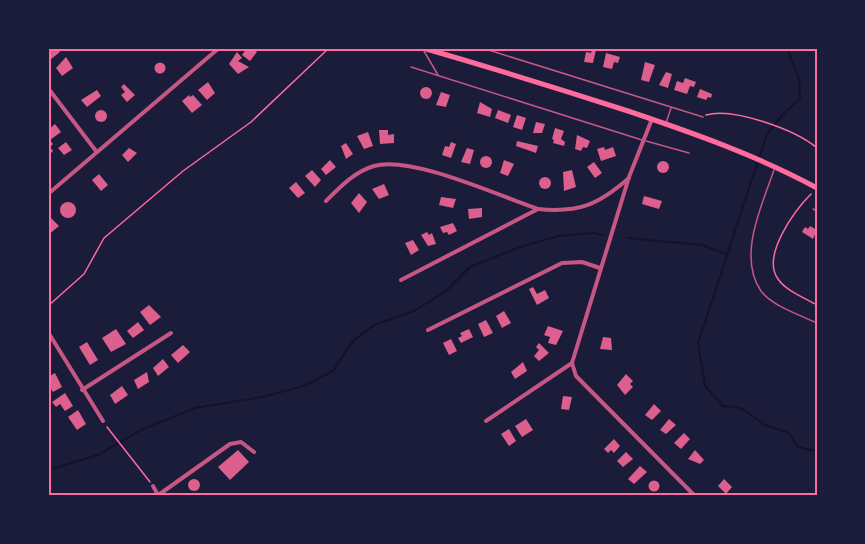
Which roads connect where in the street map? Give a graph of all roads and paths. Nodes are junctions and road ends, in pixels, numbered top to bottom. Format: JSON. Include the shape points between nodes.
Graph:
{"nodes":[{"id":1,"x":219,"y":48,"type":"edge"},
{"id":2,"x":329,"y":48,"type":"edge"},
{"id":3,"x":422,"y":48,"type":"edge"},
{"id":4,"x":446,"y":48,"type":"edge"},
{"id":5,"x":482,"y":48,"type":"edge"},
{"id":6,"x":438,"y":52,"type":"junction"},
{"id":7,"x":411,"y":67,"type":"dead end"},
{"id":8,"x":439,"y":76,"type":"junction"},
{"id":9,"x":48,"y":88,"type":"edge"},
{"id":10,"x":671,"y":107,"type":"junction"},
{"id":11,"x":703,"y":117,"type":"joint"},
{"id":12,"x":652,"y":119,"type":"junction"},
{"id":13,"x":666,"y":123,"type":"junction"},
{"id":14,"x":644,"y":140,"type":"junction"},
{"id":15,"x":817,"y":148,"type":"edge"},
{"id":16,"x":96,"y":151,"type":"junction"},
{"id":17,"x":689,"y":153,"type":"dead end"},
{"id":18,"x":773,"y":166,"type":"junction"},
{"id":19,"x":629,"y":177,"type":"junction"},
{"id":20,"x":817,"y":188,"type":"edge"},
{"id":21,"x":48,"y":194,"type":"edge"},
{"id":22,"x":809,"y":197,"type":"dead end"},
{"id":23,"x":326,"y":201,"type":"dead end"},
{"id":24,"x":538,"y":209,"type":"junction"},
{"id":25,"x":813,"y":209,"type":"dead end"},
{"id":26,"x":817,"y":211,"type":"edge"},
{"id":27,"x":600,"y":268,"type":"junction"},
{"id":28,"x":401,"y":280,"type":"dead end"},
{"id":29,"x":817,"y":305,"type":"edge"},
{"id":30,"x":48,"y":306,"type":"edge"},
{"id":31,"x":817,"y":323,"type":"edge"},
{"id":32,"x":428,"y":330,"type":"dead end"},
{"id":33,"x":48,"y":332,"type":"edge"},
{"id":34,"x":171,"y":333,"type":"dead end"},
{"id":35,"x":572,"y":363,"type":"junction"},
{"id":36,"x":82,"y":390,"type":"junction"},
{"id":37,"x":103,"y":421,"type":"dead end"},
{"id":38,"x":486,"y":421,"type":"dead end"},
{"id":39,"x":108,"y":429,"type":"dead end"},
{"id":40,"x":254,"y":452,"type":"dead end"},
{"id":41,"x":153,"y":486,"type":"joint"},
{"id":42,"x":158,"y":496,"type":"edge"},
{"id":43,"x":695,"y":496,"type":"edge"}],
"edges":[{"from":1,"to":16,"type":"street"},
{"from":2,"to":30,"type":"path","via":[[251,122],[183,171],[104,238],[84,274]]},
{"from":3,"to":6,"type":"main road"},
{"from":3,"to":8,"type":"lane"},
{"from":4,"to":6,"type":"lane"},
{"from":5,"to":10,"type":"lane"},
{"from":6,"to":12,"type":"main road"},
{"from":7,"to":8,"type":"lane"},
{"from":8,"to":14,"type":"lane"},
{"from":9,"to":16,"type":"street"},
{"from":10,"to":11,"type":"lane"},
{"from":10,"to":13,"type":"lane"},
{"from":11,"to":15,"type":"path","via":[[709,114],[757,120],[786,130]]},
{"from":12,"to":13,"type":"main road"},
{"from":12,"to":14,"type":"street"},
{"from":13,"to":18,"type":"main road"},
{"from":14,"to":17,"type":"lane"},
{"from":14,"to":19,"type":"street"},
{"from":16,"to":21,"type":"street"},
{"from":18,"to":20,"type":"main road"},
{"from":18,"to":31,"type":"lane","via":[[754,232],[754,271],[761,290],[770,298]]},
{"from":19,"to":24,"type":"street","via":[[587,206]]},
{"from":19,"to":27,"type":"street"},
{"from":22,"to":29,"type":"path","via":[[790,222],[772,260],[782,284]]},
{"from":23,"to":24,"type":"street","via":[[356,174],[373,166],[398,164]]},
{"from":24,"to":28,"type":"street"},
{"from":25,"to":26,"type":"lane"},
{"from":27,"to":32,"type":"street","via":[[582,262],[562,263]]},
{"from":27,"to":35,"type":"street"},
{"from":33,"to":36,"type":"street"},
{"from":34,"to":36,"type":"street"},
{"from":35,"to":38,"type":"street"},
{"from":35,"to":43,"type":"street","via":[[576,376]]},
{"from":36,"to":37,"type":"street"},
{"from":39,"to":41,"type":"path"},
{"from":40,"to":42,"type":"street","via":[[241,442],[226,446]]},
{"from":41,"to":42,"type":"street"}]}
